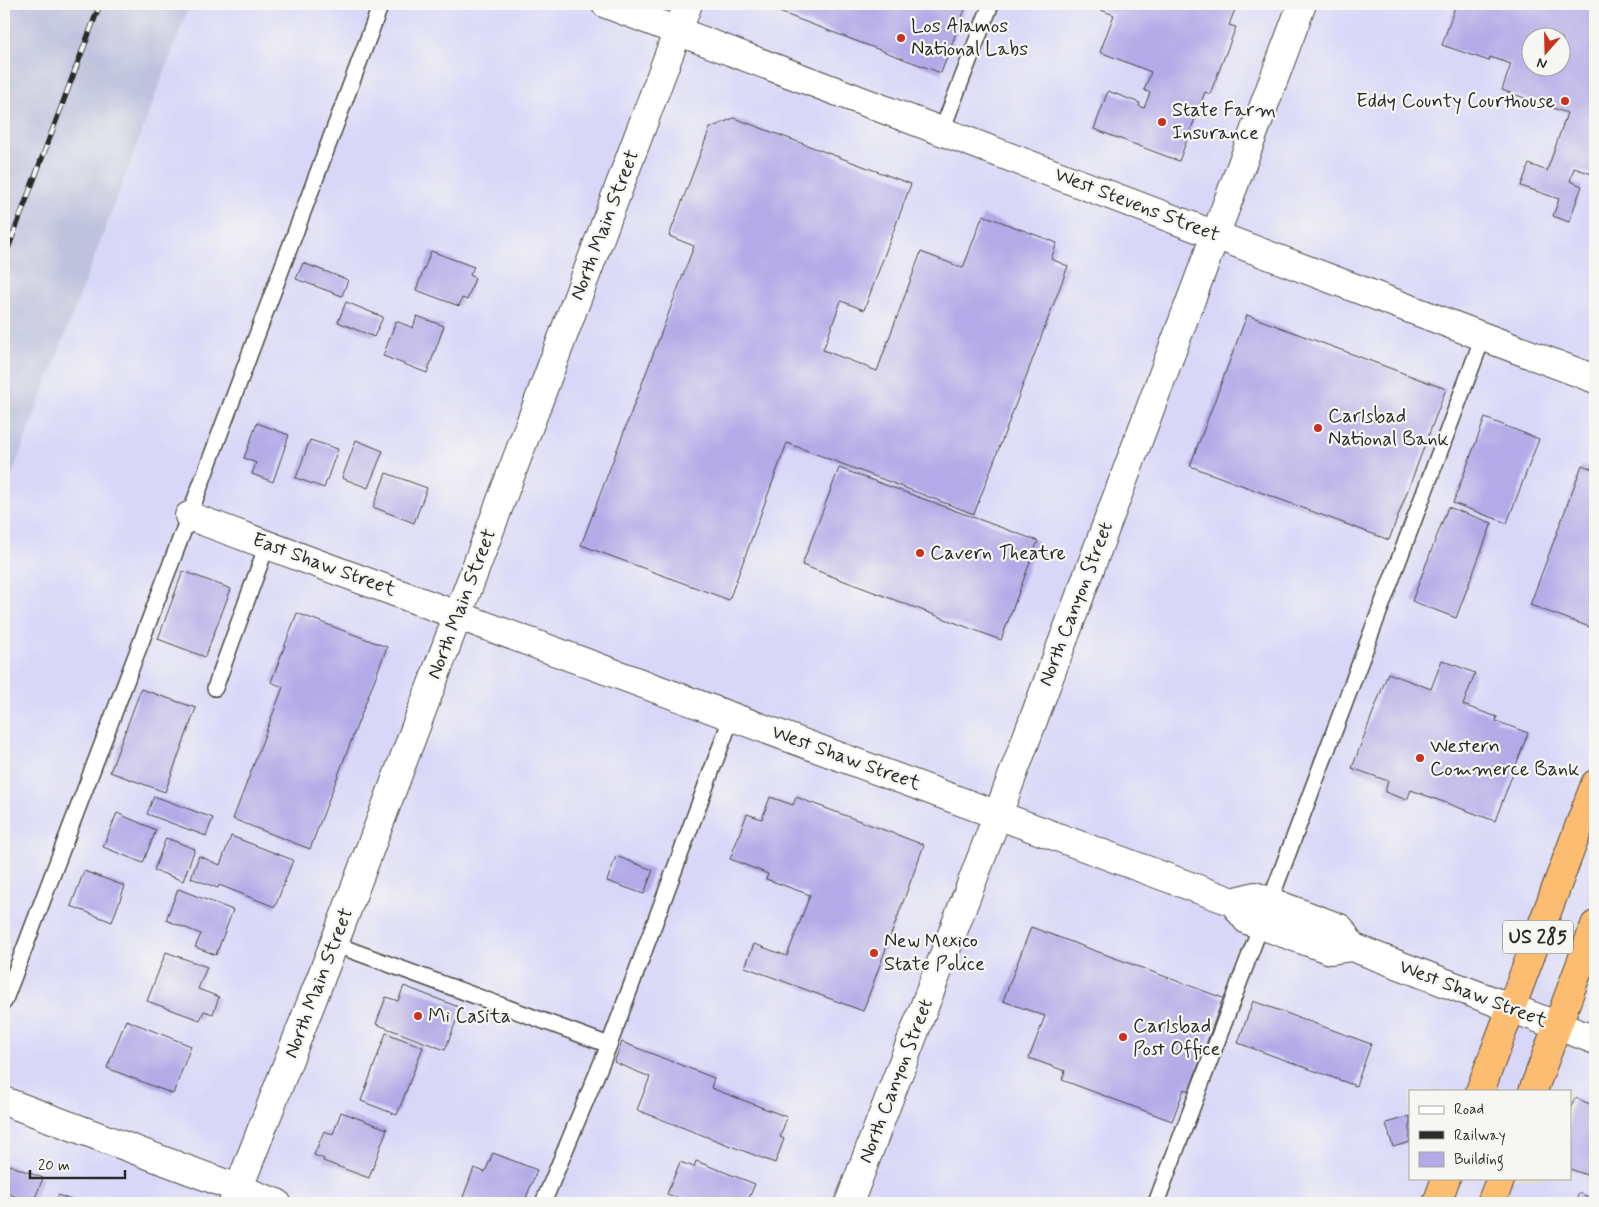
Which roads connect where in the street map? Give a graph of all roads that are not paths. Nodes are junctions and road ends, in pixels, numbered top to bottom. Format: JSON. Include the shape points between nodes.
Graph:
{"nodes":[{"id":1,"x":381,"y":4,"type":"edge"},
{"id":2,"x":606,"y":4,"type":"edge"},
{"id":3,"x":688,"y":4,"type":"edge"},
{"id":4,"x":991,"y":4,"type":"edge"},
{"id":5,"x":1302,"y":4,"type":"edge"},
{"id":6,"x":678,"y":31,"type":"junction"},
{"id":7,"x":942,"y":130,"type":"junction"},
{"id":8,"x":1215,"y":235,"type":"junction"},
{"id":9,"x":1483,"y":337,"type":"junction"},
{"id":10,"x":1595,"y":379,"type":"edge"},
{"id":11,"x":189,"y":516,"type":"junction"},
{"id":12,"x":268,"y":545,"type":"junction"},
{"id":13,"x":458,"y":614,"type":"junction"},
{"id":14,"x":215,"y":688,"type":"dead end"},
{"id":15,"x":732,"y":716,"type":"junction"},
{"id":16,"x":1595,"y":784,"type":"edge"},
{"id":17,"x":998,"y":814,"type":"junction"},
{"id":18,"x":1265,"y":913,"type":"junction"},
{"id":19,"x":1595,"y":925,"type":"edge"},
{"id":20,"x":334,"y":944,"type":"junction"},
{"id":21,"x":4,"y":1002,"type":"edge"},
{"id":22,"x":1511,"y":1007,"type":"junction"},
{"id":23,"x":1558,"y":1026,"type":"junction"},
{"id":24,"x":1595,"y":1040,"type":"edge"},
{"id":25,"x":609,"y":1045,"type":"junction"},
{"id":26,"x":1480,"y":1090,"type":"edge"},
{"id":27,"x":1533,"y":1090,"type":"edge"},
{"id":28,"x":4,"y":1101,"type":"edge"},
{"id":29,"x":1445,"y":1180,"type":"edge"},
{"id":30,"x":1499,"y":1180,"type":"edge"},
{"id":31,"x":236,"y":1196,"type":"edge"},
{"id":32,"x":277,"y":1203,"type":"edge"},
{"id":33,"x":544,"y":1203,"type":"edge"},
{"id":34,"x":849,"y":1203,"type":"edge"},
{"id":35,"x":1156,"y":1203,"type":"edge"},
{"id":36,"x":1437,"y":1203,"type":"edge"},
{"id":37,"x":1491,"y":1203,"type":"edge"}],
"edges":[{"from":1,"to":11,"type":"lane"},
{"from":2,"to":6,"type":"street","name":"West Stevens Street"},
{"from":3,"to":6,"type":"street","name":"North Main Street"},
{"from":4,"to":7,"type":"lane"},
{"from":5,"to":8,"type":"street","name":"North Canyon Street"},
{"from":6,"to":7,"type":"street","name":"West Stevens Street"},
{"from":6,"to":13,"type":"street","name":"North Main Street"},
{"from":7,"to":8,"type":"street","name":"West Stevens Street"},
{"from":8,"to":9,"type":"street","name":"West Stevens Street"},
{"from":8,"to":17,"type":"street","name":"North Canyon Street"},
{"from":9,"to":10,"type":"street","name":"West Stevens Street"},
{"from":9,"to":18,"type":"lane"},
{"from":11,"to":12,"type":"street","name":"East Shaw Street"},
{"from":11,"to":21,"type":"lane"},
{"from":12,"to":13,"type":"street","name":"East Shaw Street"},
{"from":12,"to":14,"type":"lane"},
{"from":13,"to":15,"type":"street","name":"West Shaw Street"},
{"from":13,"to":20,"type":"street","name":"North Main Street"},
{"from":15,"to":17,"type":"street","name":"West Shaw Street"},
{"from":15,"to":25,"type":"lane"},
{"from":16,"to":22,"type":"highway","number":"US 285"},
{"from":17,"to":18,"type":"street","name":"West Shaw Street","via":[[1233,902],[1255,896]]},
{"from":17,"to":34,"type":"street","name":"North Canyon Street"},
{"from":18,"to":22,"type":"street","name":"West Shaw Street","via":[[1340,928],[1352,947]]},
{"from":18,"to":35,"type":"lane"},
{"from":19,"to":23,"type":"highway","number":"US 285"},
{"from":20,"to":25,"type":"lane"},
{"from":20,"to":31,"type":"street","name":"North Main Street"},
{"from":22,"to":23,"type":"street","name":"West Shaw Street"},
{"from":22,"to":26,"type":"highway","number":"US 285"},
{"from":23,"to":24,"type":"street","name":"West Shaw Street"},
{"from":23,"to":27,"type":"highway","number":"US 285"},
{"from":25,"to":33,"type":"lane"},
{"from":28,"to":31,"type":"street"},
{"from":29,"to":36,"type":"highway"},
{"from":30,"to":37,"type":"highway"},
{"from":31,"to":32,"type":"street"}]}
